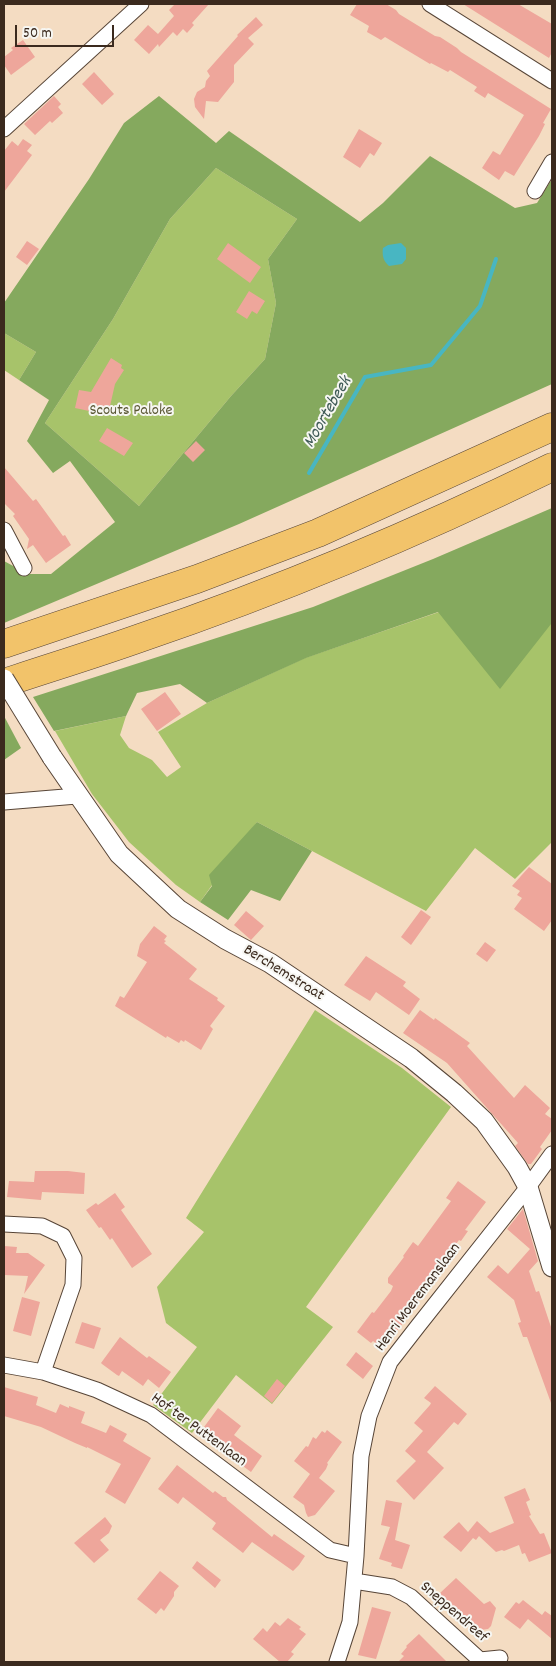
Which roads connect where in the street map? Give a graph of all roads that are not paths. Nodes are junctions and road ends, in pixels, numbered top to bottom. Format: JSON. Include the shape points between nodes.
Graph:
{"nodes":[{"id":1,"x":141,"y":4,"type":"edge"},
{"id":2,"x":430,"y":4,"type":"edge"},
{"id":3,"x":552,"y":81,"type":"edge"},
{"id":4,"x":4,"y":129,"type":"edge"},
{"id":5,"x":552,"y":162,"type":"edge"},
{"id":6,"x":534,"y":191,"type":"dead end"},
{"id":7,"x":552,"y":427,"type":"edge"},
{"id":8,"x":545,"y":474,"type":"edge"},
{"id":9,"x":4,"y":530,"type":"edge"},
{"id":10,"x":24,"y":568,"type":"dead end"},
{"id":11,"x":4,"y":644,"type":"edge"},
{"id":12,"x":4,"y":679,"type":"edge"},
{"id":13,"x":4,"y":683,"type":"edge"},
{"id":14,"x":77,"y":796,"type":"junction"},
{"id":15,"x":4,"y":802,"type":"edge"},
{"id":16,"x":552,"y":1154,"type":"edge"},
{"id":17,"x":528,"y":1187,"type":"junction"},
{"id":18,"x":4,"y":1224,"type":"edge"},
{"id":19,"x":552,"y":1268,"type":"edge"},
{"id":20,"x":4,"y":1365,"type":"edge"},
{"id":21,"x":43,"y":1372,"type":"junction"},
{"id":22,"x":356,"y":1556,"type":"junction"},
{"id":23,"x":354,"y":1581,"type":"junction"},
{"id":24,"x":500,"y":1658,"type":"dead end"},
{"id":25,"x":338,"y":1662,"type":"edge"}],
"edges":[{"from":1,"to":4,"type":"street"},
{"from":2,"to":3,"type":"street"},
{"from":5,"to":6,"type":"street"},
{"from":7,"to":11,"type":"highway","via":[[318,533],[197,579]]},
{"from":8,"to":13,"type":"highway","via":[[321,570],[140,638]]},
{"from":9,"to":10,"type":"street"},
{"from":12,"to":14,"type":"street","name":"Berchemstraat","bridge":true},
{"from":14,"to":15,"type":"street"},
{"from":14,"to":17,"type":"street","name":"Berchemstraat","via":[[119,854],[178,909],[278,968],[411,1058],[454,1094],[484,1121],[518,1167]]},
{"from":16,"to":17,"type":"street","name":"Henri Moeremanslaan"},
{"from":17,"to":19,"type":"street","name":"Berchemstraat"},
{"from":17,"to":22,"type":"street","name":"Henri Moeremanslaan","via":[[390,1362],[369,1416],[361,1456]]},
{"from":18,"to":21,"type":"street","via":[[42,1226],[64,1236],[74,1258],[73,1285]]},
{"from":20,"to":21,"type":"street","name":"Hof ter Puttenlaan"},
{"from":21,"to":22,"type":"street","name":"Hof ter Puttenlaan","via":[[97,1390],[151,1415],[330,1550]]},
{"from":22,"to":23,"type":"street","name":"Henri Moeremanslaan"},
{"from":23,"to":24,"type":"street","name":"Sneppendreef","via":[[392,1587],[411,1597],[480,1660]]},
{"from":23,"to":25,"type":"street","name":"Henri Moeremanslaan","via":[[350,1622]]}]}
